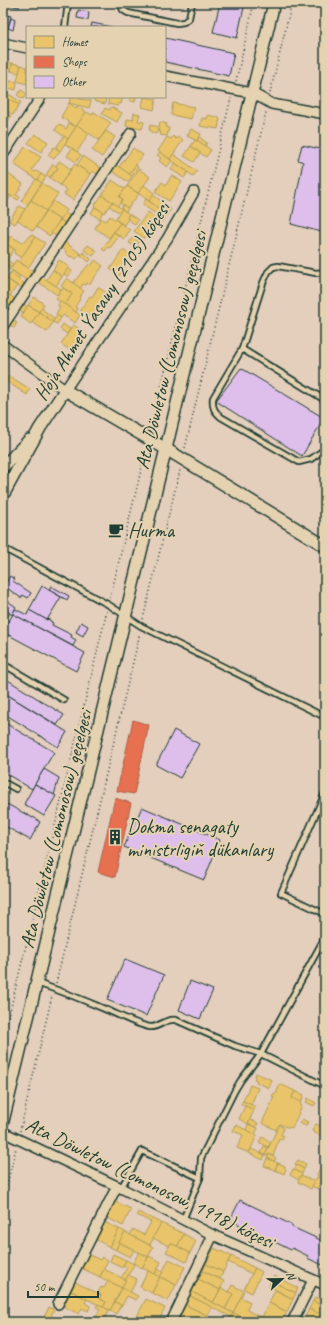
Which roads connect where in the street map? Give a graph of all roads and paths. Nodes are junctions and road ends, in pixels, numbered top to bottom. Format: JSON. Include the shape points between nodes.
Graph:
{"nodes":[{"id":1,"x":68,"y":3,"type":"edge"},
{"id":2,"x":120,"y":3,"type":"edge"},
{"id":3,"x":192,"y":3,"type":"edge"},
{"id":4,"x":254,"y":3,"type":"edge"},
{"id":5,"x":274,"y":3,"type":"edge"},
{"id":6,"x":292,"y":3,"type":"edge"},
{"id":7,"x":65,"y":26,"type":"edge"},
{"id":8,"x":3,"y":43,"type":"edge"},
{"id":9,"x":26,"y":48,"type":"edge"},
{"id":10,"x":166,"y":76,"type":"edge"},
{"id":11,"x":234,"y":90,"type":"junction"},
{"id":12,"x":252,"y":93,"type":"junction"},
{"id":13,"x":40,"y":98,"type":"edge"},
{"id":14,"x":268,"y":102,"type":"junction"},
{"id":15,"x":325,"y":114,"type":"edge"},
{"id":16,"x":132,"y":133,"type":"dead end"},
{"id":17,"x":3,"y":155,"type":"edge"},
{"id":18,"x":194,"y":192,"type":"dead end"},
{"id":19,"x":325,"y":272,"type":"edge"},
{"id":20,"x":3,"y":326,"type":"edge"},
{"id":21,"x":3,"y":345,"type":"edge"},
{"id":22,"x":242,"y":348,"type":"junction"},
{"id":23,"x":65,"y":390,"type":"junction"},
{"id":24,"x":325,"y":400,"type":"edge"},
{"id":25,"x":40,"y":428,"type":"junction"},
{"id":26,"x":149,"y":439,"type":"junction"},
{"id":27,"x":166,"y":449,"type":"junction"},
{"id":28,"x":325,"y":449,"type":"edge"},
{"id":29,"x":182,"y":459,"type":"junction"},
{"id":30,"x":3,"y":467,"type":"edge"},
{"id":31,"x":3,"y":495,"type":"edge"},
{"id":32,"x":325,"y":546,"type":"edge"},
{"id":33,"x":3,"y":548,"type":"edge"},
{"id":34,"x":109,"y":605,"type":"junction"},
{"id":35,"x":126,"y":615,"type":"junction"},
{"id":36,"x":141,"y":626,"type":"junction"},
{"id":37,"x":3,"y":664,"type":"edge"},
{"id":38,"x":64,"y":700,"type":"dead end"},
{"id":39,"x":325,"y":717,"type":"edge"},
{"id":40,"x":3,"y":782,"type":"edge"},
{"id":41,"x":16,"y":789,"type":"dead end"},
{"id":42,"x":325,"y":793,"type":"edge"},
{"id":43,"x":325,"y":914,"type":"edge"},
{"id":44,"x":325,"y":937,"type":"edge"},
{"id":45,"x":37,"y":983,"type":"junction"},
{"id":46,"x":54,"y":989,"type":"junction"},
{"id":47,"x":3,"y":1040,"type":"edge"},
{"id":48,"x":261,"y":1054,"type":"junction"},
{"id":49,"x":325,"y":1086,"type":"edge"},
{"id":50,"x":3,"y":1121,"type":"edge"},
{"id":51,"x":3,"y":1132,"type":"edge"},
{"id":52,"x":18,"y":1139,"type":"junction"},
{"id":53,"x":200,"y":1178,"type":"junction"},
{"id":54,"x":119,"y":1187,"type":"junction"},
{"id":55,"x":3,"y":1201,"type":"edge"},
{"id":56,"x":183,"y":1220,"type":"junction"},
{"id":57,"x":213,"y":1235,"type":"junction"},
{"id":58,"x":313,"y":1280,"type":"junction"},
{"id":59,"x":325,"y":1285,"type":"edge"},
{"id":60,"x":58,"y":1304,"type":"dead end"},
{"id":61,"x":171,"y":1322,"type":"edge"},
{"id":62,"x":292,"y":1322,"type":"edge"}],
"edges":[{"from":1,"to":7,"type":"lane"},
{"from":2,"to":3,"type":"lane","via":[[123,10],[128,13],[177,23],[189,18]]},
{"from":4,"to":11,"type":"path"},
{"from":5,"to":12,"type":"street"},
{"from":6,"to":14,"type":"path"},
{"from":8,"to":9,"type":"street"},
{"from":10,"to":11,"type":"street"},
{"from":11,"to":12,"type":"street"},
{"from":11,"to":26,"type":"path"},
{"from":12,"to":14,"type":"street"},
{"from":12,"to":27,"type":"street","name":"Ata Döwletow (Lomonosow) geçelgesi"},
{"from":13,"to":17,"type":"street"},
{"from":14,"to":15,"type":"street"},
{"from":14,"to":29,"type":"path"},
{"from":16,"to":20,"type":"street"},
{"from":18,"to":23,"type":"street","name":"Hoja Ahmet Ýasawy (2105) köçesi","via":[[167,239]]},
{"from":19,"to":22,"type":"lane","via":[[285,266],[273,267],[263,283]]},
{"from":21,"to":23,"type":"street"},
{"from":22,"to":24,"type":"lane"},
{"from":22,"to":28,"type":"lane","via":[[213,398],[212,406],[215,413],[299,462],[311,459]]},
{"from":23,"to":25,"type":"street","name":"Hoja Ahmet Ýasawy (2105) köçesi"},
{"from":23,"to":26,"type":"street"},
{"from":25,"to":30,"type":"street","name":"Hoja Ahmet Ýasawy (2105) köçesi"},
{"from":25,"to":31,"type":"street","name":"Hoja Ahmet Ýasawy (2105) köçesi"},
{"from":26,"to":27,"type":"street"},
{"from":26,"to":34,"type":"path"},
{"from":27,"to":29,"type":"street"},
{"from":27,"to":35,"type":"street","name":"Ata Döwletow (Lomonosow) geçelgesi"},
{"from":29,"to":32,"type":"street"},
{"from":29,"to":36,"type":"path"},
{"from":33,"to":34,"type":"lane"},
{"from":34,"to":35,"type":"lane"},
{"from":34,"to":47,"type":"path"},
{"from":35,"to":36,"type":"lane"},
{"from":35,"to":45,"type":"street","name":"Ata Döwletow (Lomonosow) geçelgesi"},
{"from":36,"to":39,"type":"lane"},
{"from":36,"to":46,"type":"path"},
{"from":37,"to":38,"type":"lane"},
{"from":40,"to":41,"type":"lane"},
{"from":42,"to":43,"type":"lane","via":[[282,893]]},
{"from":44,"to":48,"type":"lane"},
{"from":45,"to":46,"type":"lane"},
{"from":45,"to":50,"type":"street","name":"Ata Döwletow (Lomonosow) geçelgesi"},
{"from":46,"to":48,"type":"lane","via":[[150,1027],[170,1019],[176,1020],[235,1046]]},
{"from":46,"to":52,"type":"path"},
{"from":48,"to":49,"type":"lane"},
{"from":48,"to":53,"type":"lane","via":[[241,1080],[201,1158]]},
{"from":51,"to":52,"type":"street","name":"Ata Döwletow (Lomonosow, 1918) köçesi"},
{"from":52,"to":54,"type":"street","name":"Ata Döwletow (Lomonosow, 1918) köçesi"},
{"from":52,"to":55,"type":"path"},
{"from":53,"to":54,"type":"lane","via":[[142,1151]]},
{"from":53,"to":56,"type":"lane"},
{"from":54,"to":56,"type":"street","name":"Ata Döwletow (Lomonosow, 1918) köçesi"},
{"from":54,"to":60,"type":"street"},
{"from":56,"to":57,"type":"street","name":"Ata Döwletow (Lomonosow, 1918) köçesi"},
{"from":57,"to":58,"type":"street","name":"Ata Döwletow (Lomonosow, 1918) köçesi"},
{"from":57,"to":61,"type":"street"},
{"from":58,"to":59,"type":"street","name":"Ata Döwletow (Lomonosow, 1918) köçesi"},
{"from":58,"to":62,"type":"street"}]}
